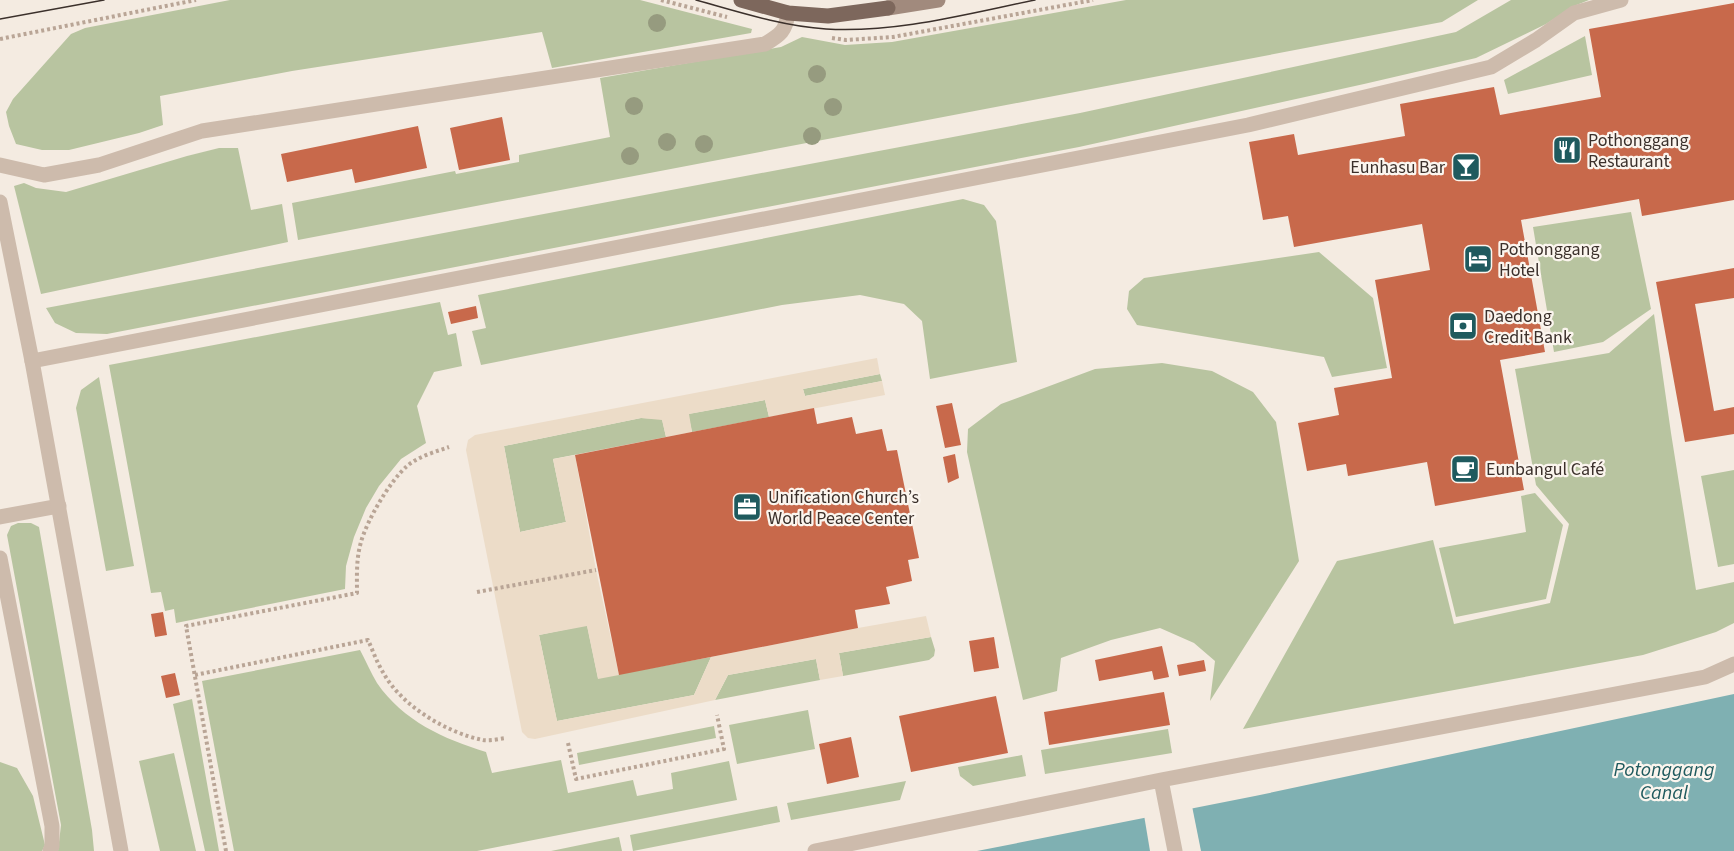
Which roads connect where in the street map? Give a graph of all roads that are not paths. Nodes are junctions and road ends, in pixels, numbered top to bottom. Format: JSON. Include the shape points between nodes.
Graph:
{"nodes":[{"id":1,"x":741,"y":0,"type":"edge"},
{"id":2,"x":866,"y":0,"type":"edge"},
{"id":3,"x":938,"y":0,"type":"edge"},
{"id":4,"x":1621,"y":0,"type":"edge"},
{"id":5,"x":888,"y":9,"type":"junction"},
{"id":6,"x":788,"y":14,"type":"junction"},
{"id":7,"x":0,"y":165,"type":"edge"},
{"id":8,"x":0,"y":202,"type":"edge"},
{"id":9,"x":32,"y":361,"type":"junction"},
{"id":10,"x":59,"y":506,"type":"junction"},
{"id":11,"x":0,"y":517,"type":"edge"},
{"id":12,"x":0,"y":558,"type":"edge"},
{"id":13,"x":1734,"y":664,"type":"edge"},
{"id":14,"x":1161,"y":780,"type":"junction"},
{"id":15,"x":50,"y":851,"type":"edge"},
{"id":16,"x":121,"y":851,"type":"edge"},
{"id":17,"x":815,"y":851,"type":"edge"},
{"id":18,"x":1175,"y":851,"type":"edge"}],
"edges":[{"from":1,"to":6,"type":"main road"},
{"from":2,"to":5,"type":"main road"},
{"from":3,"to":5,"type":"main road"},
{"from":4,"to":9,"type":"street","via":[[1574,13],[1491,67],[1263,121]]},
{"from":5,"to":6,"type":"main road","via":[[828,16]]},
{"from":6,"to":7,"type":"street","via":[[783,31],[765,44],[202,131],[99,165],[44,175]]},
{"from":8,"to":9,"type":"street"},
{"from":9,"to":10,"type":"street"},
{"from":10,"to":11,"type":"street"},
{"from":10,"to":16,"type":"street"},
{"from":12,"to":15,"type":"street","via":[[51,826]]},
{"from":13,"to":14,"type":"street","via":[[1705,677]]},
{"from":14,"to":17,"type":"street"},
{"from":14,"to":18,"type":"street"}]}
